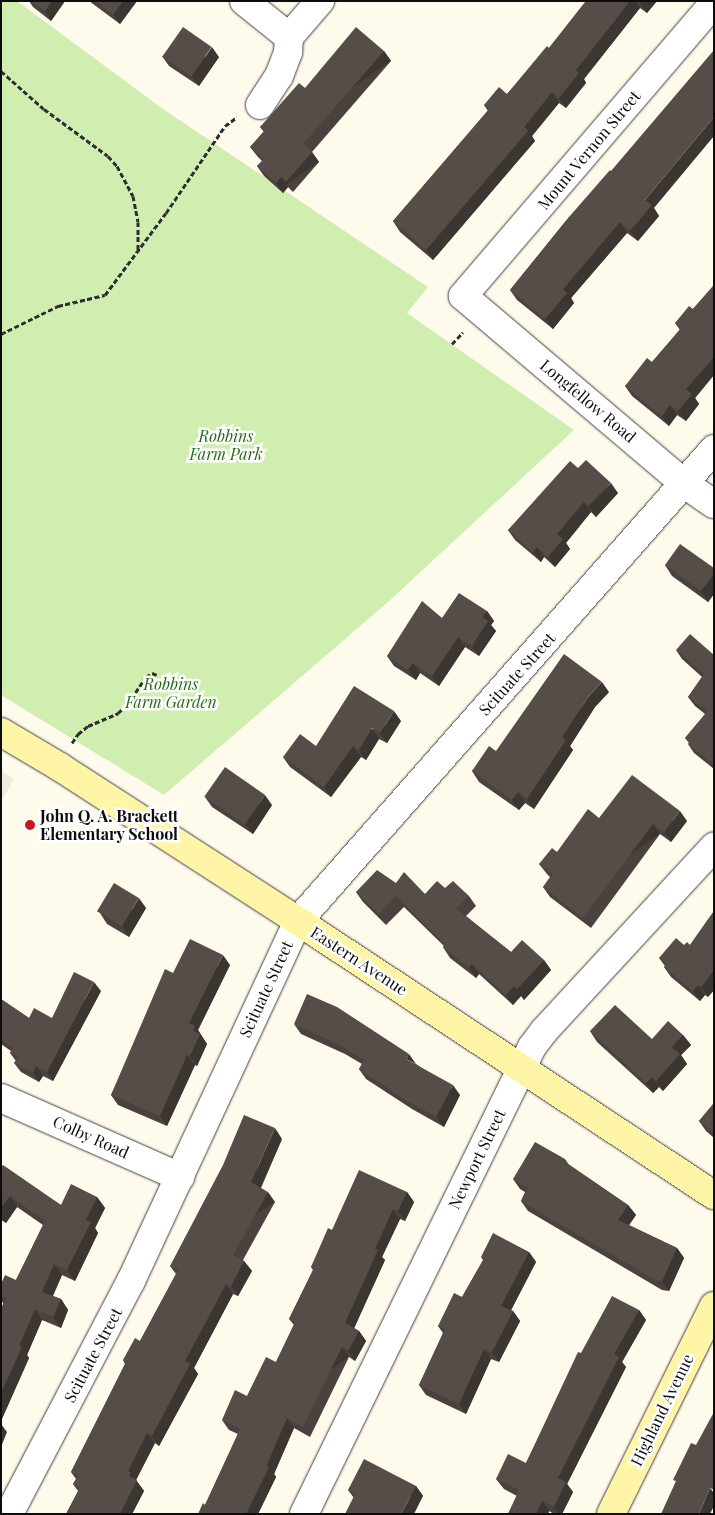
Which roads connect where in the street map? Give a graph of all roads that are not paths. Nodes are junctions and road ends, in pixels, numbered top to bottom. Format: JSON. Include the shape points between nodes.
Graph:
{"nodes":[{"id":1,"x":244,"y":1,"type":"edge"},
{"id":2,"x":320,"y":1,"type":"edge"},
{"id":3,"x":714,"y":3,"type":"edge"},
{"id":4,"x":289,"y":37,"type":"junction"},
{"id":5,"x":260,"y":105,"type":"road end"},
{"id":6,"x":464,"y":296,"type":"joint"},
{"id":7,"x":714,"y":449,"type":"edge"},
{"id":8,"x":685,"y":484,"type":"junction"},
{"id":9,"x":714,"y":504,"type":"edge"},
{"id":10,"x":1,"y":732,"type":"edge"},
{"id":11,"x":714,"y":847,"type":"edge"},
{"id":12,"x":298,"y":920,"type":"junction"},
{"id":13,"x":521,"y":1068,"type":"junction"},
{"id":14,"x":1,"y":1098,"type":"edge"},
{"id":15,"x":180,"y":1176,"type":"junction"},
{"id":16,"x":714,"y":1195,"type":"edge"},
{"id":17,"x":714,"y":1306,"type":"edge"},
{"id":18,"x":9,"y":1514,"type":"edge"},
{"id":19,"x":304,"y":1514,"type":"edge"},
{"id":20,"x":611,"y":1514,"type":"edge"}],
"edges":[{"from":1,"to":4,"type":"street"},
{"from":2,"to":4,"type":"street"},
{"from":3,"to":6,"type":"street","name":"Mount Vernon Street"},
{"from":4,"to":5,"type":"street","via":[[288,52],[279,76]]},
{"from":6,"to":8,"type":"street","name":"Longfellow Road"},
{"from":7,"to":8,"type":"street","name":"Scituate Street"},
{"from":8,"to":9,"type":"street","name":"Longfellow Road"},
{"from":8,"to":12,"type":"street","name":"Scituate Street"},
{"from":10,"to":12,"type":"street","name":"Eastern Avenue"},
{"from":11,"to":13,"type":"street","name":"Newport Street","via":[[544,1031]]},
{"from":12,"to":13,"type":"street","name":"Eastern Avenue"},
{"from":12,"to":15,"type":"street","name":"Scituate Street"},
{"from":13,"to":16,"type":"street","name":"Eastern Avenue"},
{"from":13,"to":19,"type":"street","name":"Newport Street"},
{"from":14,"to":15,"type":"street","name":"Colby Road"},
{"from":15,"to":18,"type":"street","name":"Scituate Street","via":[[112,1321]]},
{"from":17,"to":20,"type":"street","name":"Highland Avenue"}]}
